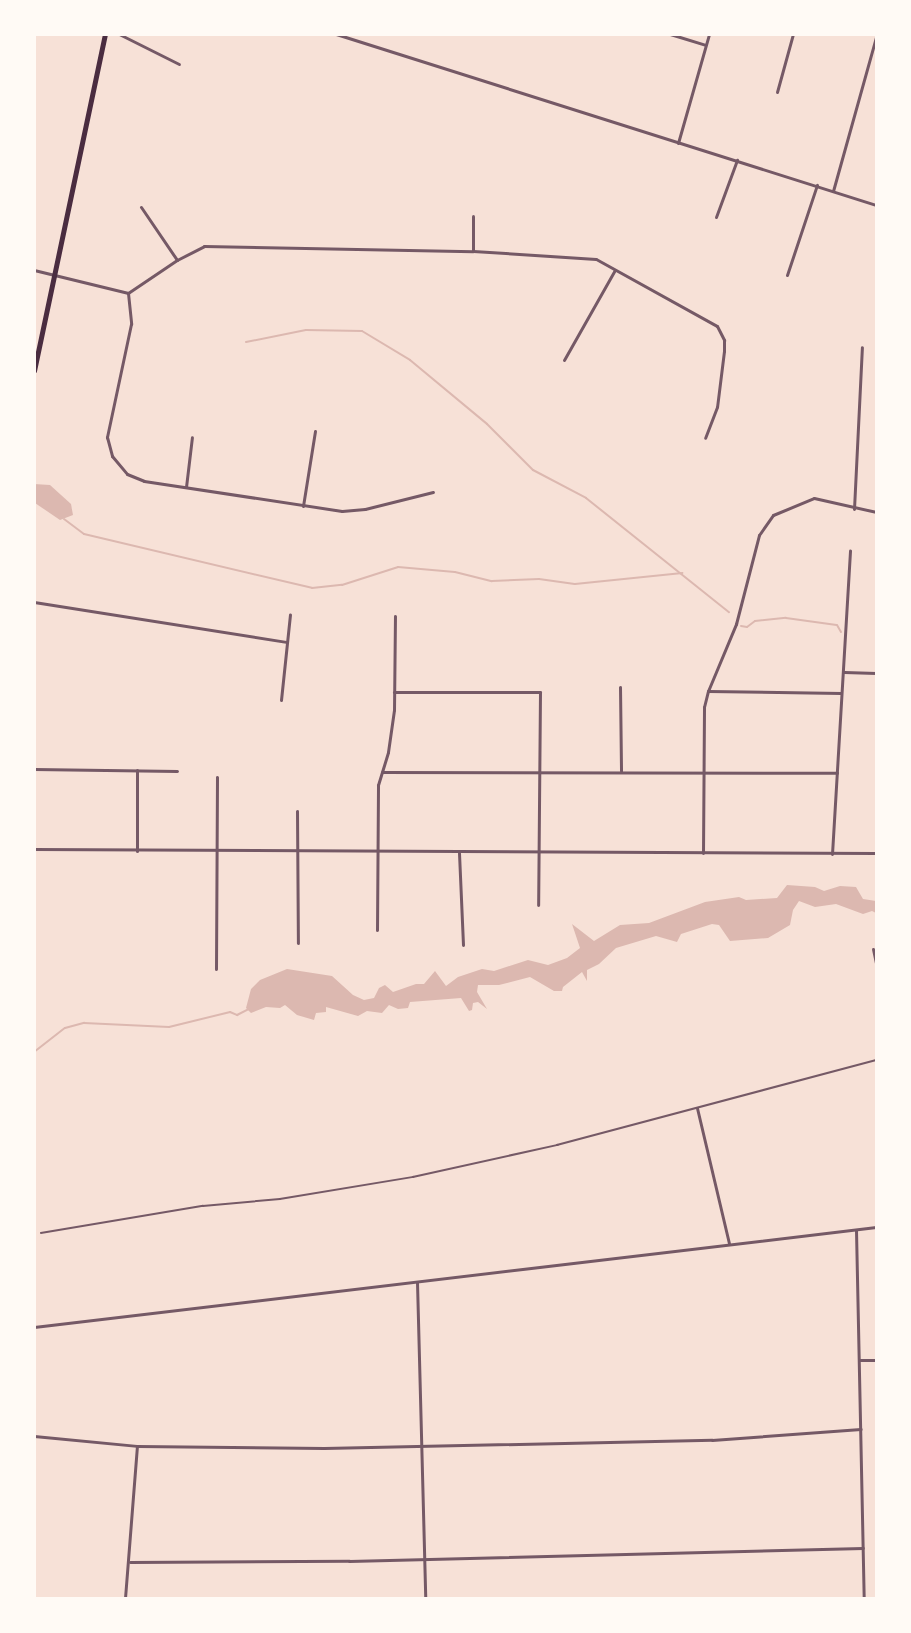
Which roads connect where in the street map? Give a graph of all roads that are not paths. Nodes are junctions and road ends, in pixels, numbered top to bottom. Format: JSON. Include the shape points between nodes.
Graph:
{"nodes":[{"id":1,"x":105,"y":34,"type":"edge"},
{"id":2,"x":119,"y":34,"type":"edge"},
{"id":3,"x":336,"y":34,"type":"edge"},
{"id":4,"x":670,"y":34,"type":"edge"},
{"id":5,"x":709,"y":34,"type":"edge"},
{"id":6,"x":793,"y":34,"type":"edge"},
{"id":7,"x":876,"y":37,"type":"edge"},
{"id":8,"x":705,"y":45,"type":"junction"},
{"id":9,"x":179,"y":64,"type":"dead end"},
{"id":10,"x":777,"y":92,"type":"dead end"},
{"id":11,"x":678,"y":143,"type":"junction"},
{"id":12,"x":737,"y":160,"type":"junction"},
{"id":13,"x":817,"y":185,"type":"junction"},
{"id":14,"x":833,"y":191,"type":"junction"},
{"id":15,"x":876,"y":205,"type":"edge"},
{"id":16,"x":141,"y":207,"type":"dead end"},
{"id":17,"x":473,"y":216,"type":"dead end"},
{"id":18,"x":716,"y":217,"type":"dead end"},
{"id":19,"x":473,"y":252,"type":"junction"},
{"id":20,"x":177,"y":260,"type":"junction"},
{"id":21,"x":34,"y":270,"type":"edge"},
{"id":22,"x":615,"y":270,"type":"junction"},
{"id":23,"x":56,"y":275,"type":"junction"},
{"id":24,"x":787,"y":275,"type":"dead end"},
{"id":25,"x":128,"y":293,"type":"junction"},
{"id":26,"x":862,"y":347,"type":"dead end"},
{"id":27,"x":564,"y":360,"type":"dead end"},
{"id":28,"x":34,"y":371,"type":"edge"},
{"id":29,"x":315,"y":431,"type":"dead end"},
{"id":30,"x":192,"y":437,"type":"dead end"},
{"id":31,"x":705,"y":438,"type":"dead end"},
{"id":32,"x":186,"y":488,"type":"junction"},
{"id":33,"x":433,"y":492,"type":"dead end"},
{"id":34,"x":303,"y":506,"type":"junction"},
{"id":35,"x":854,"y":509,"type":"junction"},
{"id":36,"x":876,"y":512,"type":"edge"},
{"id":37,"x":850,"y":551,"type":"dead end"},
{"id":38,"x":34,"y":602,"type":"edge"},
{"id":39,"x":290,"y":614,"type":"dead end"},
{"id":40,"x":395,"y":616,"type":"dead end"},
{"id":41,"x":286,"y":642,"type":"junction"},
{"id":42,"x":844,"y":672,"type":"junction"},
{"id":43,"x":876,"y":673,"type":"edge"},
{"id":44,"x":620,"y":687,"type":"dead end"},
{"id":45,"x":394,"y":692,"type":"junction"},
{"id":46,"x":708,"y":692,"type":"junction"},
{"id":47,"x":841,"y":693,"type":"junction"},
{"id":48,"x":281,"y":700,"type":"dead end"},
{"id":49,"x":34,"y":769,"type":"edge"},
{"id":50,"x":137,"y":770,"type":"junction"},
{"id":51,"x":177,"y":771,"type":"dead end"},
{"id":52,"x":621,"y":771,"type":"junction"},
{"id":53,"x":382,"y":772,"type":"junction"},
{"id":54,"x":541,"y":772,"type":"junction"},
{"id":55,"x":703,"y":772,"type":"junction"},
{"id":56,"x":837,"y":773,"type":"junction"},
{"id":57,"x":217,"y":777,"type":"dead end"},
{"id":58,"x":297,"y":811,"type":"dead end"},
{"id":59,"x":34,"y":849,"type":"edge"},
{"id":60,"x":137,"y":851,"type":"junction"},
{"id":61,"x":216,"y":851,"type":"junction"},
{"id":62,"x":298,"y":852,"type":"junction"},
{"id":63,"x":378,"y":852,"type":"junction"},
{"id":64,"x":459,"y":852,"type":"junction"},
{"id":65,"x":538,"y":853,"type":"junction"},
{"id":66,"x":703,"y":853,"type":"junction"},
{"id":67,"x":876,"y":853,"type":"edge"},
{"id":68,"x":832,"y":854,"type":"junction"},
{"id":69,"x":538,"y":905,"type":"dead end"},
{"id":70,"x":377,"y":930,"type":"dead end"},
{"id":71,"x":298,"y":943,"type":"dead end"},
{"id":72,"x":463,"y":945,"type":"dead end"},
{"id":73,"x":873,"y":949,"type":"dead end"},
{"id":74,"x":876,"y":963,"type":"edge"},
{"id":75,"x":216,"y":969,"type":"dead end"},
{"id":76,"x":876,"y":1060,"type":"edge"},
{"id":77,"x":697,"y":1108,"type":"junction"},
{"id":78,"x":876,"y":1227,"type":"edge"},
{"id":79,"x":856,"y":1230,"type":"junction"},
{"id":80,"x":41,"y":1233,"type":"dead end"},
{"id":81,"x":729,"y":1243,"type":"junction"},
{"id":82,"x":417,"y":1282,"type":"junction"},
{"id":83,"x":34,"y":1327,"type":"edge"},
{"id":84,"x":860,"y":1360,"type":"junction"},
{"id":85,"x":876,"y":1360,"type":"edge"},
{"id":86,"x":861,"y":1429,"type":"junction"},
{"id":87,"x":34,"y":1437,"type":"edge"},
{"id":88,"x":422,"y":1445,"type":"junction"},
{"id":89,"x":137,"y":1446,"type":"junction"},
{"id":90,"x":863,"y":1548,"type":"junction"},
{"id":91,"x":423,"y":1559,"type":"junction"},
{"id":92,"x":130,"y":1562,"type":"junction"},
{"id":93,"x":125,"y":1599,"type":"edge"},
{"id":94,"x":425,"y":1599,"type":"edge"},
{"id":95,"x":864,"y":1599,"type":"edge"}],
"edges":[{"from":1,"to":23,"type":"main road"},
{"from":2,"to":9,"type":"street"},
{"from":3,"to":11,"type":"street"},
{"from":4,"to":8,"type":"street"},
{"from":5,"to":8,"type":"street"},
{"from":6,"to":10,"type":"street"},
{"from":7,"to":14,"type":"street"},
{"from":8,"to":11,"type":"street"},
{"from":11,"to":12,"type":"street"},
{"from":12,"to":13,"type":"street"},
{"from":12,"to":18,"type":"street"},
{"from":13,"to":14,"type":"street"},
{"from":13,"to":24,"type":"street"},
{"from":14,"to":15,"type":"street"},
{"from":16,"to":20,"type":"street"},
{"from":17,"to":19,"type":"street"},
{"from":19,"to":20,"type":"street","via":[[219,245],[204,246]]},
{"from":19,"to":22,"type":"street","via":[[587,257]]},
{"from":20,"to":25,"type":"street"},
{"from":21,"to":23,"type":"street"},
{"from":22,"to":27,"type":"street"},
{"from":22,"to":31,"type":"street","via":[[712,321],[720,331],[724,351],[717,407]]},
{"from":23,"to":25,"type":"street"},
{"from":23,"to":28,"type":"main road"},
{"from":25,"to":32,"type":"street","via":[[131,324],[108,426],[108,448],[118,466],[136,479]]},
{"from":26,"to":35,"type":"street"},
{"from":29,"to":34,"type":"street"},
{"from":30,"to":32,"type":"street"},
{"from":32,"to":34,"type":"street"},
{"from":33,"to":34,"type":"street","via":[[352,510]]},
{"from":35,"to":36,"type":"street"},
{"from":35,"to":46,"type":"street","via":[[814,498],[783,509],[766,523],[754,547],[736,624]]},
{"from":37,"to":42,"type":"street"},
{"from":38,"to":41,"type":"street"},
{"from":39,"to":41,"type":"street"},
{"from":40,"to":45,"type":"street"},
{"from":41,"to":48,"type":"street"},
{"from":42,"to":43,"type":"street"},
{"from":42,"to":47,"type":"street"},
{"from":44,"to":52,"type":"street"},
{"from":45,"to":53,"type":"street","via":[[392,732]]},
{"from":45,"to":54,"type":"street","via":[[540,692]]},
{"from":46,"to":47,"type":"street"},
{"from":46,"to":55,"type":"street","via":[[704,707]]},
{"from":47,"to":56,"type":"street"},
{"from":49,"to":50,"type":"street"},
{"from":50,"to":51,"type":"street"},
{"from":50,"to":60,"type":"street"},
{"from":52,"to":54,"type":"street"},
{"from":52,"to":55,"type":"street"},
{"from":53,"to":54,"type":"street"},
{"from":53,"to":63,"type":"street","via":[[378,785]]},
{"from":54,"to":65,"type":"street"},
{"from":55,"to":56,"type":"street"},
{"from":55,"to":66,"type":"street"},
{"from":56,"to":68,"type":"street"},
{"from":57,"to":61,"type":"street"},
{"from":58,"to":62,"type":"street"},
{"from":59,"to":60,"type":"street"},
{"from":60,"to":61,"type":"street"},
{"from":61,"to":62,"type":"street"},
{"from":61,"to":75,"type":"street"},
{"from":62,"to":63,"type":"street"},
{"from":62,"to":71,"type":"street"},
{"from":63,"to":64,"type":"street"},
{"from":63,"to":70,"type":"street"},
{"from":64,"to":65,"type":"street"},
{"from":64,"to":72,"type":"street"},
{"from":65,"to":66,"type":"street"},
{"from":65,"to":69,"type":"street"},
{"from":66,"to":68,"type":"street"},
{"from":67,"to":68,"type":"street"},
{"from":73,"to":74,"type":"street"},
{"from":76,"to":77,"type":"lane"},
{"from":77,"to":80,"type":"lane","via":[[557,1145],[413,1176]]},
{"from":77,"to":81,"type":"street"},
{"from":78,"to":79,"type":"street"},
{"from":79,"to":81,"type":"street"},
{"from":79,"to":84,"type":"street"},
{"from":81,"to":82,"type":"street"},
{"from":82,"to":83,"type":"street"},
{"from":82,"to":88,"type":"street"},
{"from":84,"to":85,"type":"street"},
{"from":84,"to":86,"type":"street"},
{"from":86,"to":88,"type":"street","via":[[701,1440]]},
{"from":86,"to":90,"type":"street"},
{"from":87,"to":89,"type":"street"},
{"from":88,"to":89,"type":"street"},
{"from":88,"to":91,"type":"street"},
{"from":89,"to":92,"type":"street"},
{"from":90,"to":91,"type":"street"},
{"from":90,"to":95,"type":"street"},
{"from":91,"to":92,"type":"street"},
{"from":91,"to":94,"type":"street"},
{"from":92,"to":93,"type":"street"}]}
